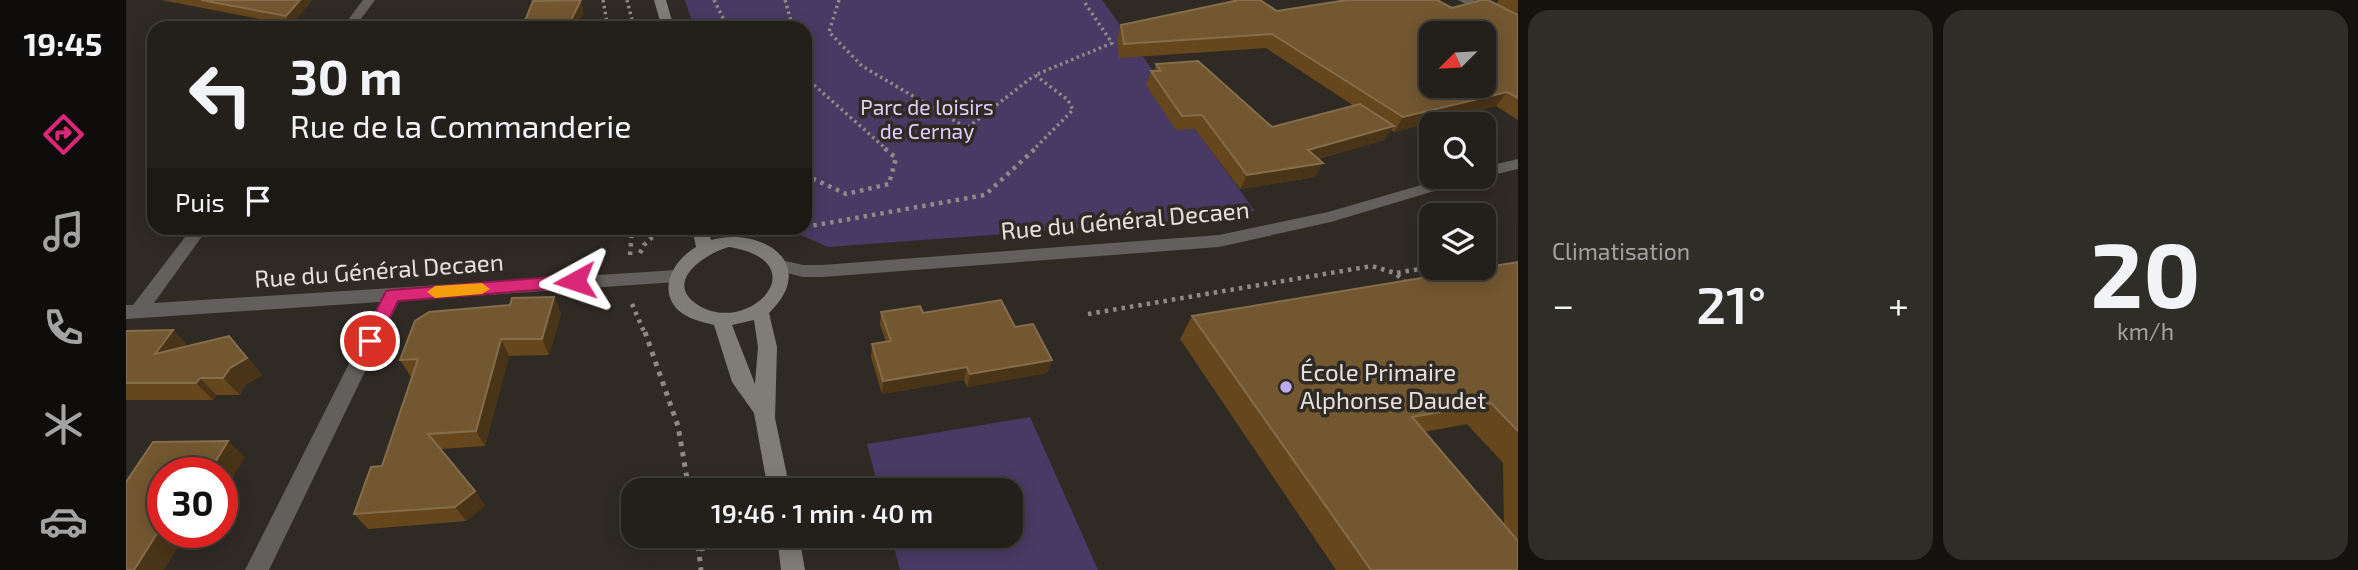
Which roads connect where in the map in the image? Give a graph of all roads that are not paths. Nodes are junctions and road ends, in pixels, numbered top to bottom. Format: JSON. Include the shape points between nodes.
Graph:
{"nodes":[{"id":1,"x":369,"y":0,"type":"edge"},
{"id":2,"x":660,"y":0,"type":"edge"},
{"id":3,"x":1464,"y":0,"type":"edge"},
{"id":4,"x":353,"y":21,"type":"edge"},
{"id":5,"x":666,"y":21,"type":"edge"},
{"id":6,"x":1518,"y":28,"type":"edge"},
{"id":7,"x":1518,"y":164,"type":"edge"},
{"id":8,"x":1496,"y":169,"type":"edge"},
{"id":9,"x":1422,"y":189,"type":"edge"},
{"id":10,"x":194,"y":235,"type":"edge"},
{"id":11,"x":701,"y":235,"type":"edge"},
{"id":12,"x":740,"y":235,"type":"edge"},
{"id":13,"x":704,"y":247,"type":"junction"},
{"id":14,"x":781,"y":266,"type":"junction"},
{"id":15,"x":677,"y":276,"type":"junction"},
{"id":16,"x":392,"y":296,"type":"junction"},
{"id":17,"x":759,"y":311,"type":"junction"},
{"id":18,"x":132,"y":312,"type":"edge"},
{"id":19,"x":720,"y":319,"type":"junction"},
{"id":20,"x":764,"y":409,"type":"junction"},
{"id":21,"x":777,"y":478,"type":"edge"},
{"id":22,"x":790,"y":548,"type":"edge"},
{"id":23,"x":257,"y":570,"type":"edge"},
{"id":24,"x":793,"y":570,"type":"edge"}],
"edges":[{"from":1,"to":4,"type":"street"},
{"from":2,"to":5,"type":"street"},
{"from":3,"to":6,"type":"street"},
{"from":7,"to":8,"type":"street"},
{"from":9,"to":14,"type":"street","name":"Rue du Général Decaen","via":[[1331,217],[1219,241],[822,271]]},
{"from":10,"to":18,"type":"street"},
{"from":11,"to":13,"type":"street"},
{"from":12,"to":13,"type":"street"},
{"from":12,"to":14,"type":"street","via":[[767,250]]},
{"from":13,"to":15,"type":"street","via":[[687,260]]},
{"from":14,"to":17,"type":"street","via":[[778,295]]},
{"from":15,"to":16,"type":"street","name":"Rue du Général Decaen"},
{"from":15,"to":19,"type":"street","via":[[683,303]]},
{"from":16,"to":18,"type":"street","name":"Rue du Général Decaen"},
{"from":16,"to":23,"type":"street"},
{"from":17,"to":19,"type":"street"},
{"from":17,"to":20,"type":"street","via":[[769,347]]},
{"from":19,"to":20,"type":"street","via":[[742,382]]},
{"from":20,"to":21,"type":"street"},
{"from":22,"to":24,"type":"street"}]}
